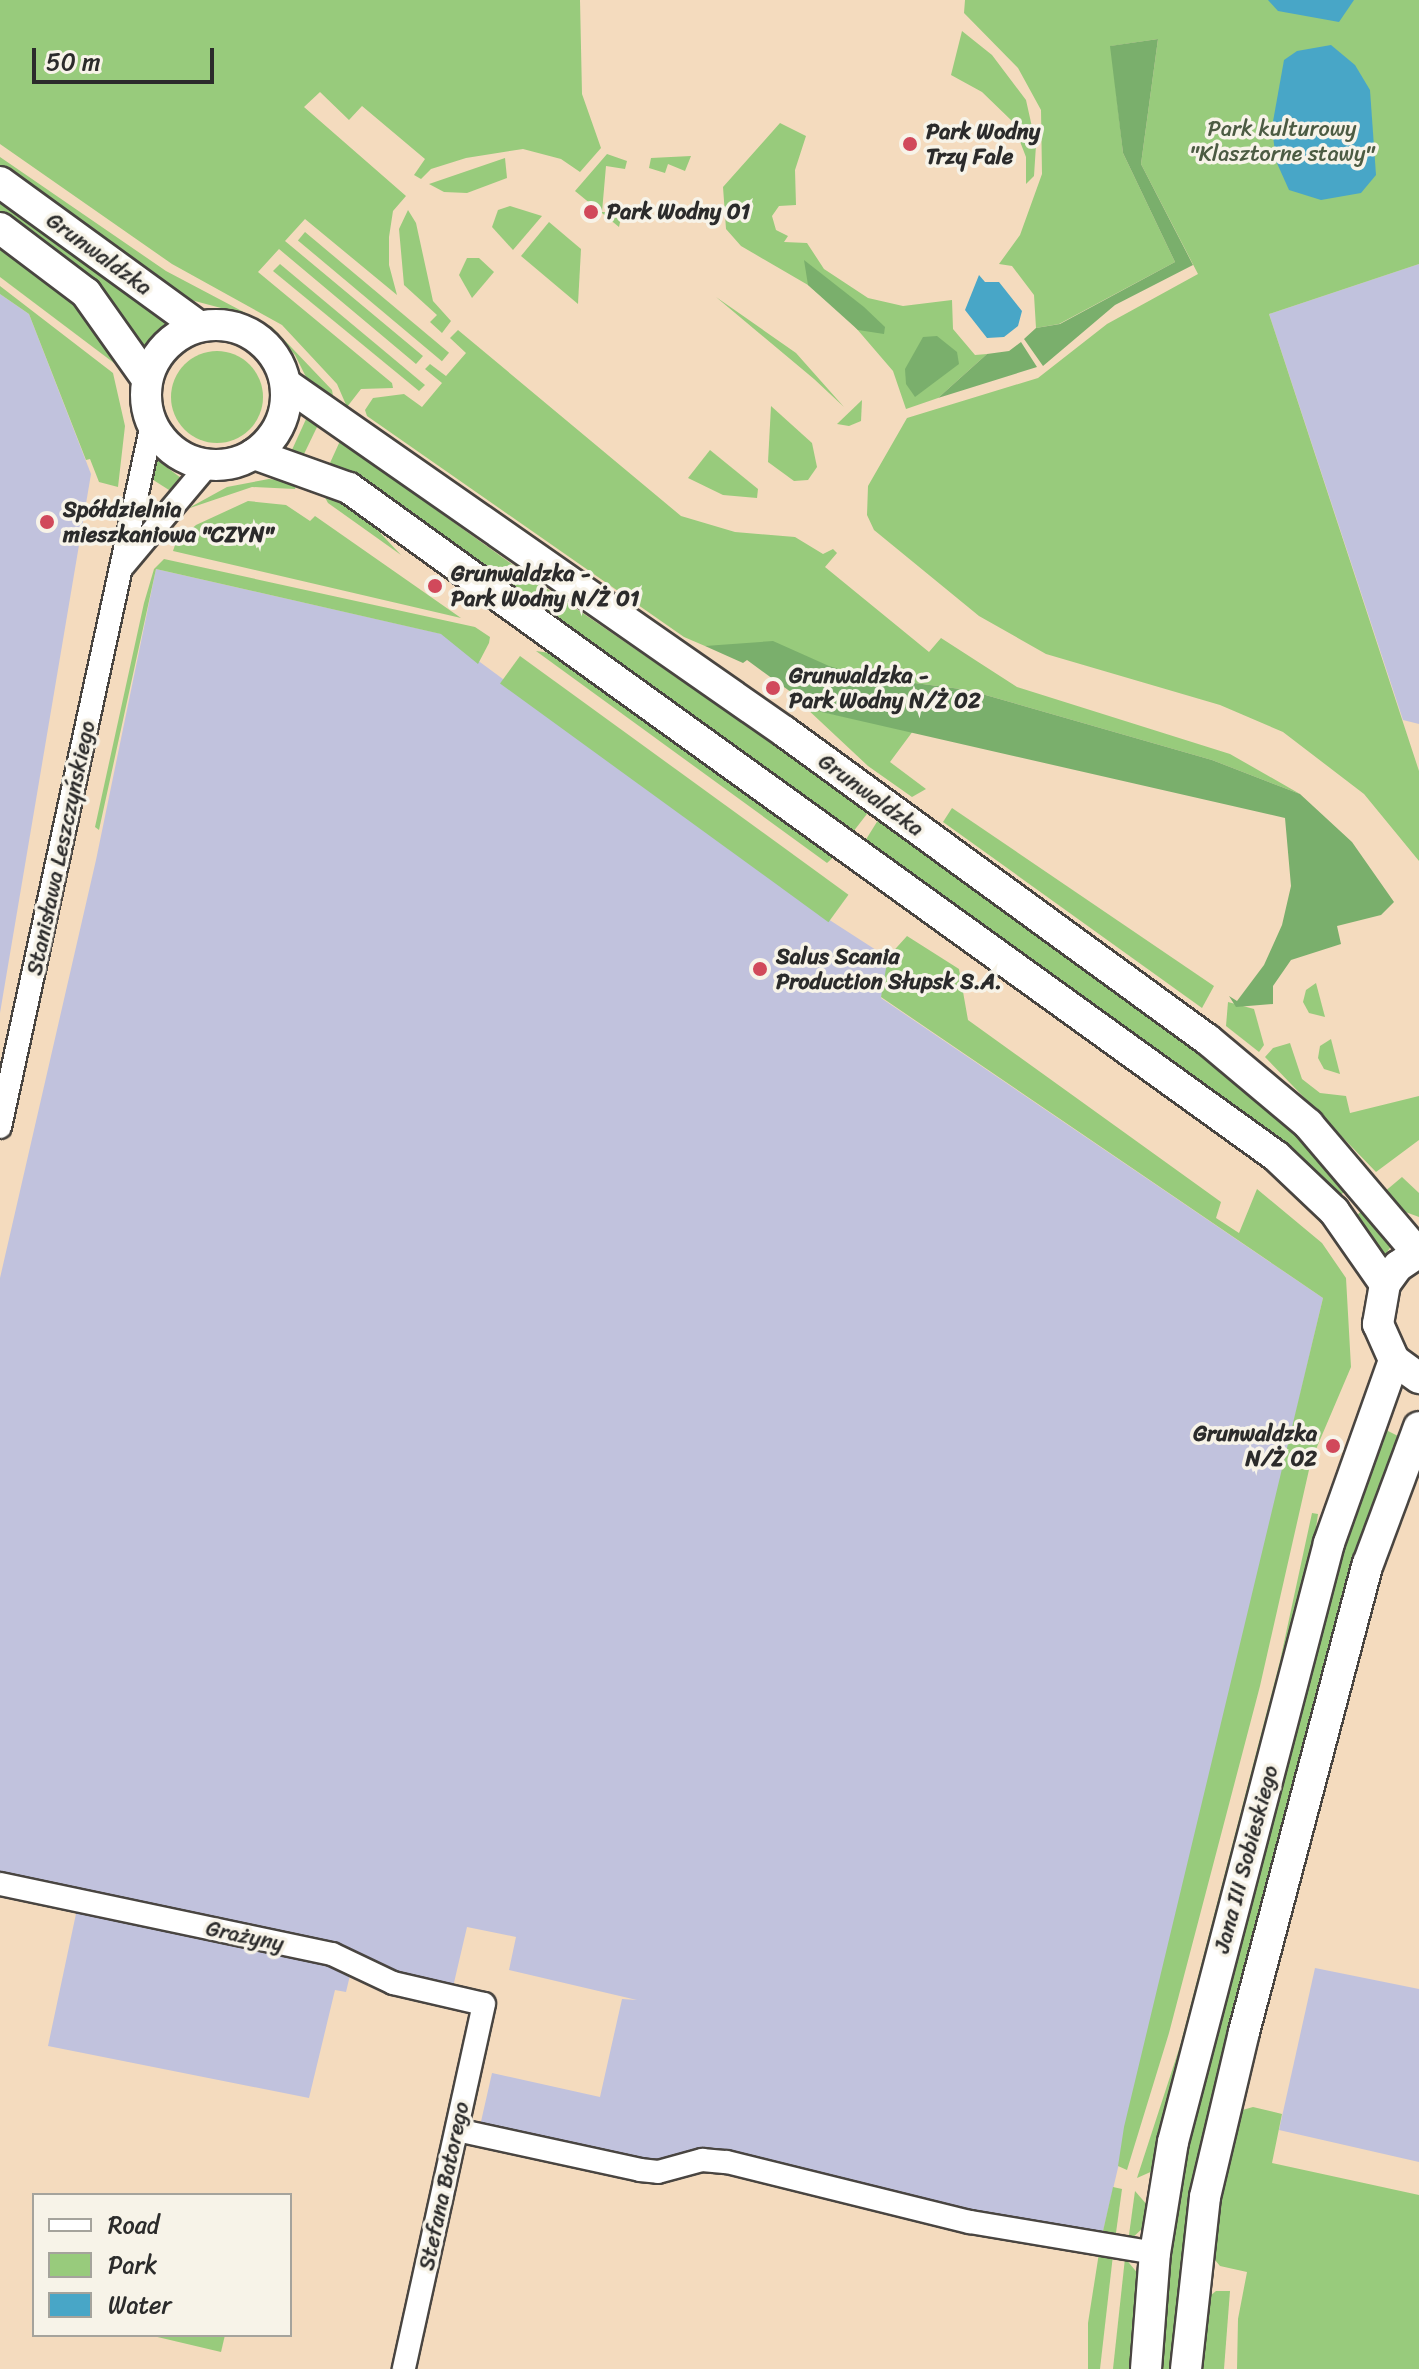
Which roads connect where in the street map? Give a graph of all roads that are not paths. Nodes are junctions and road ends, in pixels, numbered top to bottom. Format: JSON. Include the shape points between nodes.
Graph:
{"nodes":[{"id":1,"x":0,"y":182,"type":"edge"},
{"id":2,"x":0,"y":228,"type":"edge"},
{"id":3,"x":198,"y":326,"type":"junction"},
{"id":4,"x":147,"y":379,"type":"junction"},
{"id":5,"x":286,"y":384,"type":"junction"},
{"id":6,"x":152,"y":424,"type":"junction"},
{"id":7,"x":254,"y":454,"type":"junction"},
{"id":8,"x":208,"y":465,"type":"junction"},
{"id":9,"x":121,"y":569,"type":"junction"},
{"id":10,"x":0,"y":1127,"type":"edge"},
{"id":11,"x":1418,"y":1252,"type":"edge"},
{"id":12,"x":1385,"y":1284,"type":"junction"},
{"id":13,"x":1394,"y":1360,"type":"junction"},
{"id":14,"x":1419,"y":1378,"type":"edge"},
{"id":15,"x":1419,"y":1427,"type":"edge"},
{"id":16,"x":0,"y":1884,"type":"edge"},
{"id":17,"x":484,"y":2004,"type":"joint"},
{"id":18,"x":457,"y":2130,"type":"junction"},
{"id":19,"x":1155,"y":2253,"type":"junction"},
{"id":20,"x":404,"y":2369,"type":"edge"},
{"id":21,"x":1146,"y":2369,"type":"edge"},
{"id":22,"x":1186,"y":2369,"type":"edge"}],
"edges":[{"from":1,"to":3,"type":"street","name":"Grunwaldzka"},
{"from":2,"to":4,"type":"street","name":"Grunwaldzka","via":[[86,293]]},
{"from":3,"to":4,"type":"street","via":[[175,337],[157,355]]},
{"from":3,"to":5,"type":"street","via":[[228,325],[255,336],[275,357]]},
{"from":4,"to":6,"type":"street"},
{"from":5,"to":7,"type":"street","via":[[285,411],[274,435]]},
{"from":5,"to":11,"type":"street","name":"Grunwaldzka","via":[[785,732],[1208,1040],[1308,1124]]},
{"from":6,"to":8,"type":"street","via":[[165,444]]},
{"from":6,"to":9,"type":"street","name":"Stanisława Leszczyńskiego"},
{"from":7,"to":8,"type":"street"},
{"from":7,"to":12,"type":"street","via":[[349,488],[1276,1156],[1323,1198]]},
{"from":8,"to":9,"type":"street","name":"Stanisława Leszczyńskiego"},
{"from":9,"to":10,"type":"street","name":"Stanisława Leszczyńskiego"},
{"from":11,"to":12,"type":"street"},
{"from":12,"to":13,"type":"street","via":[[1378,1324]]},
{"from":13,"to":14,"type":"street"},
{"from":13,"to":19,"type":"street","name":"Jana III Sobieskiego","via":[[1337,1515],[1312,1605],[1173,2142]]},
{"from":15,"to":22,"type":"street","name":"Jana III Sobieskiego","via":[[1368,1564],[1244,2032],[1205,2197]]},
{"from":16,"to":17,"type":"street","name":"Grażyny","via":[[332,1954],[401,1986]]},
{"from":17,"to":18,"type":"street","name":"Stefana Batorego"},
{"from":18,"to":19,"type":"street","via":[[640,2170],[658,2172],[702,2160],[727,2162],[970,2222]]},
{"from":18,"to":20,"type":"street","name":"Stefana Batorego"},
{"from":19,"to":21,"type":"street","name":"Jana III Sobieskiego"}]}
